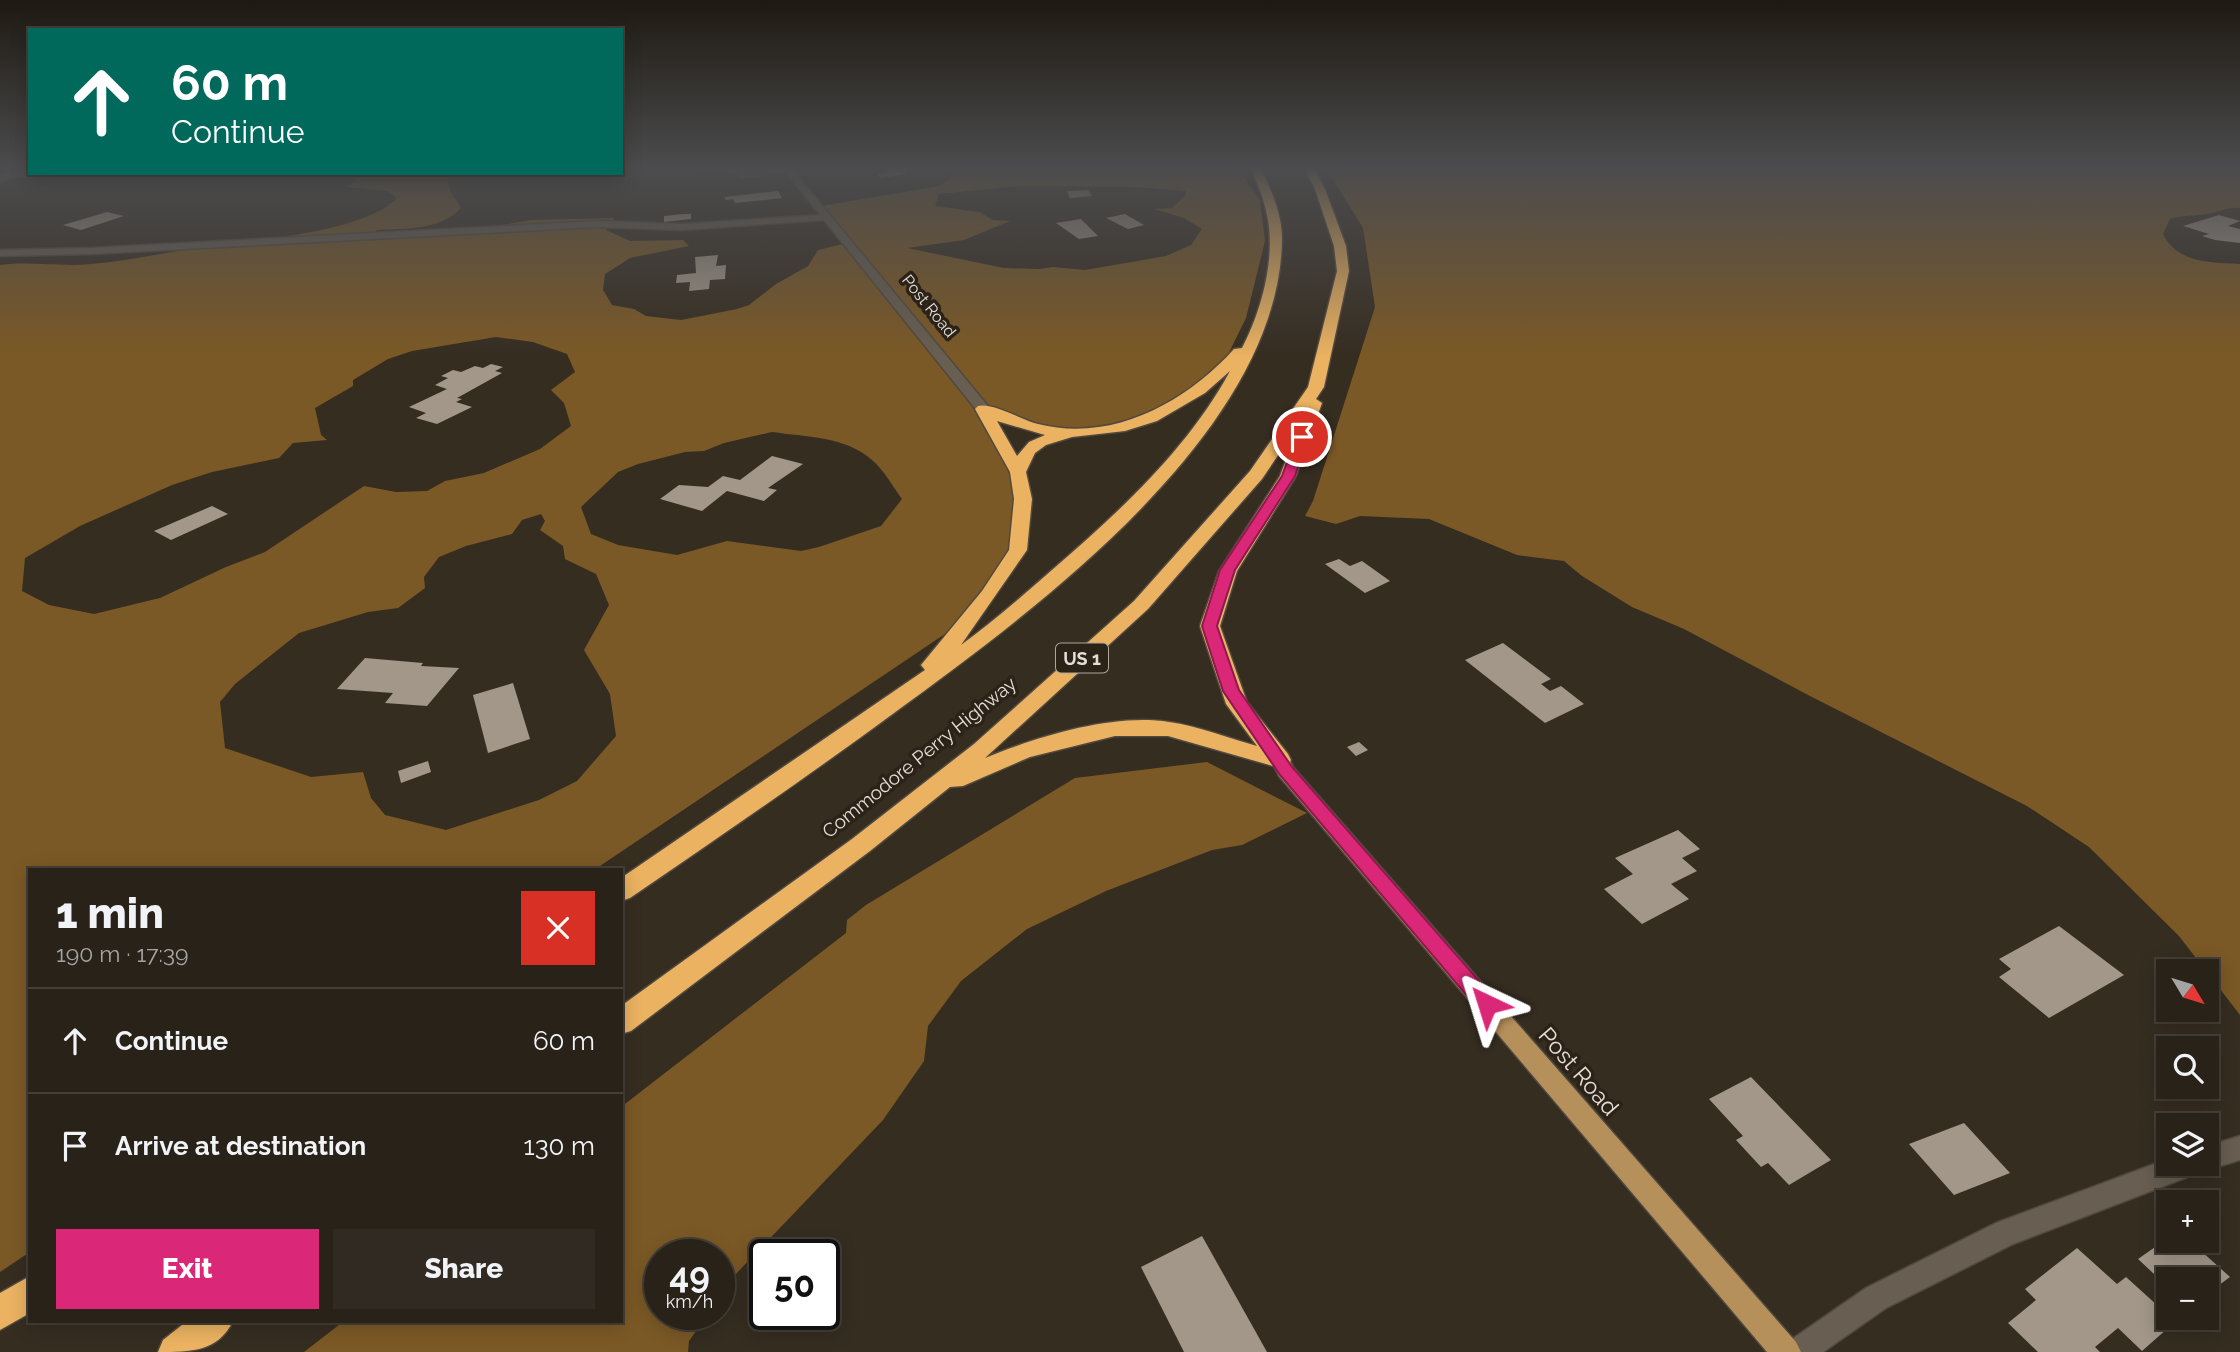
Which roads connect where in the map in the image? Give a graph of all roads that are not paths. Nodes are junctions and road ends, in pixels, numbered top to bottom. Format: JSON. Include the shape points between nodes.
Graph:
{"nodes":[{"id":1,"x":464,"y":231,"type":"edge"},
{"id":2,"x":837,"y":231,"type":"edge"},
{"id":3,"x":1275,"y":231,"type":"edge"},
{"id":4,"x":1334,"y":231,"type":"edge"},
{"id":5,"x":0,"y":253,"type":"edge"},
{"id":6,"x":1261,"y":323,"type":"junction"},
{"id":7,"x":1316,"y":387,"type":"junction"},
{"id":8,"x":982,"y":409,"type":"junction"},
{"id":9,"x":1084,"y":433,"type":"junction"},
{"id":10,"x":1018,"y":472,"type":"junction"},
{"id":11,"x":895,"y":702,"type":"junction"},
{"id":12,"x":1280,"y":760,"type":"junction"},
{"id":13,"x":930,"y":790,"type":"junction"},
{"id":14,"x":623,"y":890,"type":"edge"},
{"id":15,"x":623,"y":1021,"type":"edge"},
{"id":16,"x":2240,"y":1148,"type":"edge"},
{"id":17,"x":2219,"y":1154,"type":"edge"},
{"id":18,"x":2157,"y":1176,"type":"edge"},
{"id":19,"x":28,"y":1294,"type":"edge"},
{"id":20,"x":0,"y":1313,"type":"edge"},
{"id":21,"x":213,"y":1323,"type":"edge"},
{"id":22,"x":175,"y":1352,"type":"edge"},
{"id":23,"x":1786,"y":1352,"type":"edge"},
{"id":24,"x":1798,"y":1352,"type":"edge"}],
"edges":[{"from":1,"to":5,"type":"street"},
{"from":2,"to":8,"type":"street","name":"Post Road"},
{"from":3,"to":6,"type":"highway","via":[[1273,270]]},
{"from":4,"to":7,"type":"highway","name":"Commodore Perry Highway","number":"US 1","via":[[1343,271]]},
{"from":6,"to":9,"type":"highway","via":[[1230,364],[1186,399],[1132,424]]},
{"from":6,"to":11,"type":"highway","via":[[1237,374],[1206,419],[1164,473],[1108,532],[983,639]]},
{"from":7,"to":12,"type":"highway","via":[[1288,476],[1228,570],[1210,626],[1237,704]]},
{"from":7,"to":13,"type":"highway","name":"Commodore Perry Highway","number":"US 1","via":[[1256,475],[1141,605]]},
{"from":8,"to":9,"type":"highway","via":[[1042,430]]},
{"from":8,"to":10,"type":"highway"},
{"from":9,"to":10,"type":"highway","via":[[1032,446]]},
{"from":10,"to":11,"type":"highway","via":[[1023,499],[1018,551],[947,648]]},
{"from":11,"to":14,"type":"highway"},
{"from":12,"to":13,"type":"highway","via":[[1168,729],[1115,729],[1024,751]]},
{"from":12,"to":23,"type":"main road","name":"Post Road"},
{"from":13,"to":15,"type":"highway","name":"Commodore Perry Highway","number":"US 1"},
{"from":16,"to":17,"type":"street"},
{"from":18,"to":24,"type":"street","via":[[2006,1233],[1876,1298]]},
{"from":19,"to":20,"type":"highway"},
{"from":21,"to":22,"type":"highway"}]}
